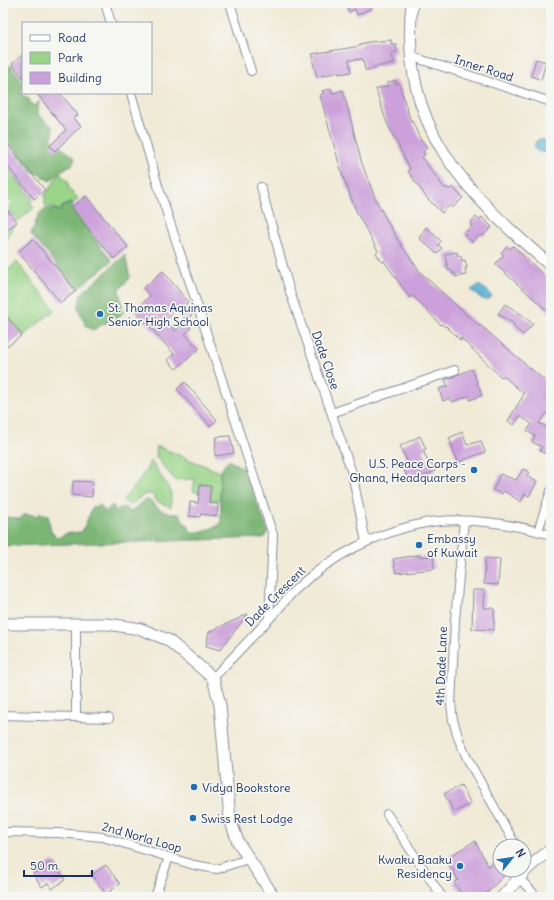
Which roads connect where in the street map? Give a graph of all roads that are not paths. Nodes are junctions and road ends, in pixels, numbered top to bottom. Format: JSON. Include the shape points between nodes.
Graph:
{"nodes":[{"id":1,"x":105,"y":3,"type":"edge"},
{"id":2,"x":230,"y":3,"type":"edge"},
{"id":3,"x":412,"y":3,"type":"edge"},
{"id":4,"x":111,"y":22,"type":"edge"},
{"id":5,"x":410,"y":56,"type":"junction"},
{"id":6,"x":251,"y":70,"type":"dead end"},
{"id":7,"x":132,"y":94,"type":"edge"},
{"id":8,"x":551,"y":102,"type":"edge"},
{"id":9,"x":261,"y":187,"type":"dead end"},
{"id":10,"x":551,"y":266,"type":"edge"},
{"id":11,"x":455,"y":370,"type":"dead end"},
{"id":12,"x":332,"y":413,"type":"junction"},
{"id":13,"x":551,"y":492,"type":"edge"},
{"id":14,"x":464,"y":521,"type":"junction"},
{"id":15,"x":538,"y":531,"type":"junction"},
{"id":16,"x":551,"y":535,"type":"edge"},
{"id":17,"x":366,"y":542,"type":"junction"},
{"id":18,"x":269,"y":619,"type":"junction"},
{"id":19,"x":3,"y":624,"type":"edge"},
{"id":20,"x":76,"y":624,"type":"junction"},
{"id":21,"x":213,"y":678,"type":"junction"},
{"id":22,"x":3,"y":716,"type":"edge"},
{"id":23,"x":76,"y":717,"type":"junction"},
{"id":24,"x":109,"y":718,"type":"dead end"},
{"id":25,"x":387,"y":814,"type":"dead end"},
{"id":26,"x":3,"y":832,"type":"edge"},
{"id":27,"x":512,"y":838,"type":"edge"},
{"id":28,"x":551,"y":849,"type":"edge"},
{"id":29,"x":169,"y":857,"type":"junction"},
{"id":30,"x":248,"y":859,"type":"junction"},
{"id":31,"x":532,"y":861,"type":"edge"},
{"id":32,"x":519,"y":878,"type":"joint"},
{"id":33,"x":155,"y":897,"type":"edge"},
{"id":34,"x":274,"y":897,"type":"edge"},
{"id":35,"x":442,"y":897,"type":"edge"},
{"id":36,"x":502,"y":897,"type":"edge"},
{"id":37,"x":537,"y":897,"type":"edge"}],
"edges":[{"from":1,"to":4,"type":"street"},
{"from":2,"to":6,"type":"street"},
{"from":3,"to":5,"type":"street"},
{"from":5,"to":8,"type":"street","name":"Inner Road"},
{"from":5,"to":10,"type":"street","via":[[415,88],[427,121],[446,156],[475,196]]},
{"from":7,"to":18,"type":"street","via":[[159,189],[273,535]]},
{"from":9,"to":12,"type":"street","name":"Dade Close","via":[[290,292]]},
{"from":11,"to":12,"type":"street"},
{"from":12,"to":17,"type":"street","name":"Dade Close","via":[[356,488]]},
{"from":13,"to":15,"type":"street"},
{"from":14,"to":15,"type":"street","name":"Dade Crescent"},
{"from":14,"to":17,"type":"street","name":"Dade Crescent","via":[[426,523],[399,529]]},
{"from":14,"to":27,"type":"street","name":"4th Dade Lane","via":[[455,620],[451,704],[453,720],[459,740]]},
{"from":15,"to":16,"type":"street","name":"Dade Crescent"},
{"from":17,"to":18,"type":"street","name":"Dade Crescent","via":[[317,571],[296,589]]},
{"from":18,"to":21,"type":"street","name":"Dade Crescent"},
{"from":19,"to":20,"type":"street"},
{"from":20,"to":21,"type":"street","via":[[107,624],[141,629],[168,640]]},
{"from":20,"to":23,"type":"street"},
{"from":21,"to":30,"type":"street","via":[[220,705],[230,819],[238,842]]},
{"from":22,"to":23,"type":"street"},
{"from":23,"to":24,"type":"street"},
{"from":25,"to":35,"type":"street"},
{"from":26,"to":29,"type":"street","name":"2nd Norla Loop","via":[[103,837]]},
{"from":28,"to":31,"type":"street"},
{"from":29,"to":30,"type":"street","name":"2nd Norla Loop","via":[[217,869]]},
{"from":29,"to":33,"type":"street"},
{"from":30,"to":34,"type":"street"},
{"from":32,"to":36,"type":"street"},
{"from":32,"to":37,"type":"street"}]}
